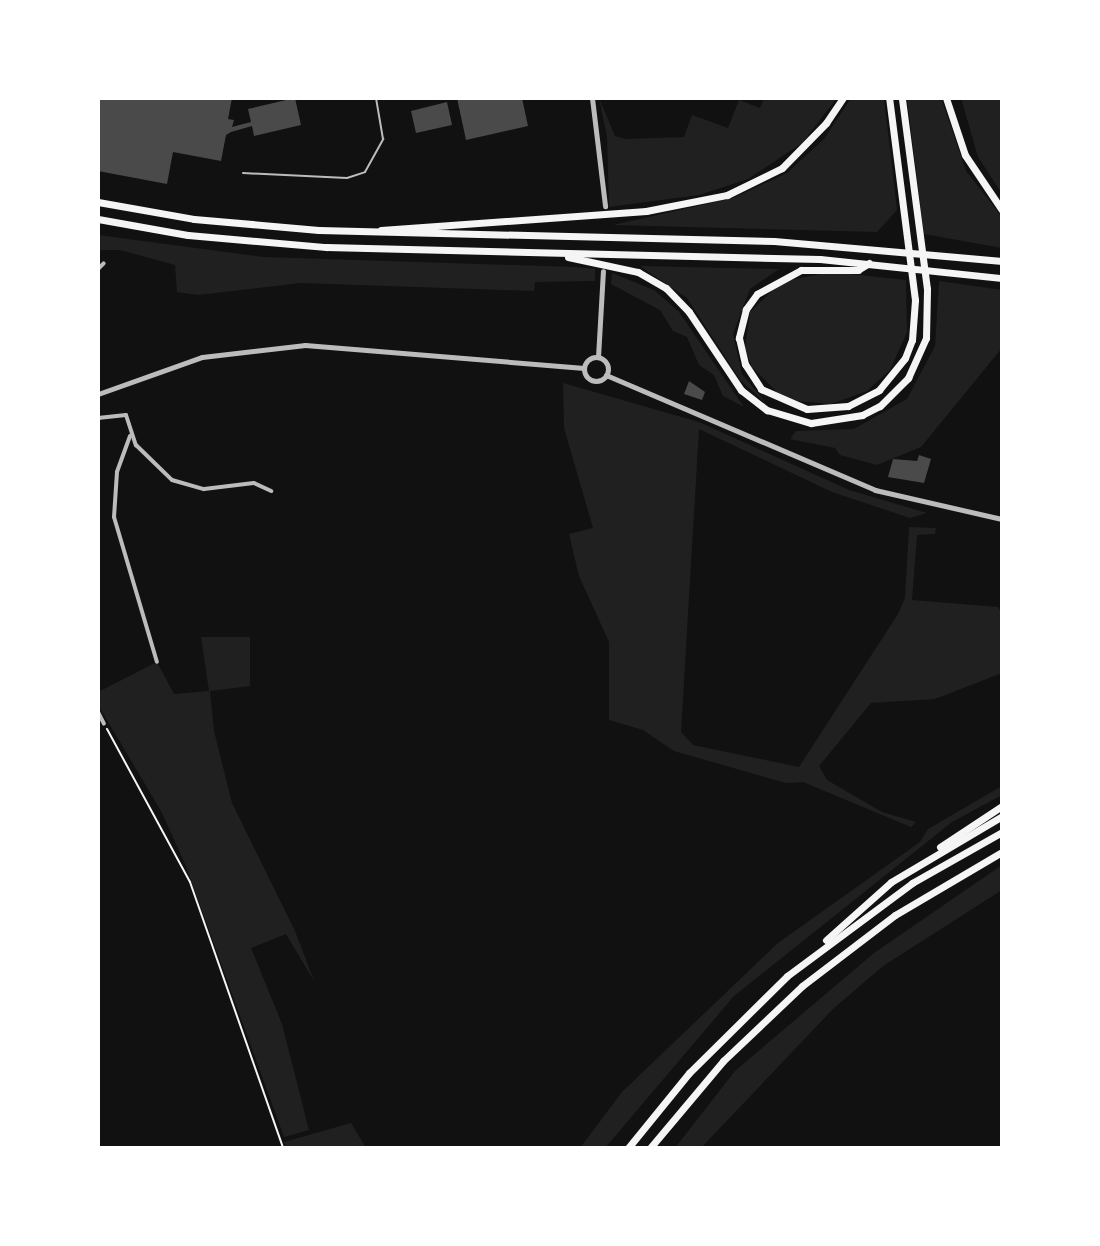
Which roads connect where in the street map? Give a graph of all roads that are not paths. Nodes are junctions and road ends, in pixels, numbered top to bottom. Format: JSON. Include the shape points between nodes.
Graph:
{"nodes":[{"id":1,"x":376,"y":98,"type":"edge"},
{"id":2,"x":592,"y":98,"type":"edge"},
{"id":3,"x":843,"y":98,"type":"edge"},
{"id":4,"x":889,"y":98,"type":"edge"},
{"id":5,"x":902,"y":98,"type":"edge"},
{"id":6,"x":946,"y":98,"type":"edge"},
{"id":7,"x":243,"y":173,"type":"dead end"},
{"id":8,"x":98,"y":202,"type":"edge"},
{"id":9,"x":605,"y":206,"type":"dead end"},
{"id":10,"x":1002,"y":210,"type":"edge"},
{"id":11,"x":98,"y":219,"type":"edge"},
{"id":12,"x":371,"y":233,"type":"junction"},
{"id":13,"x":558,"y":254,"type":"junction"},
{"id":14,"x":1002,"y":261,"type":"edge"},
{"id":15,"x":104,"y":263,"type":"dead end"},
{"id":16,"x":869,"y":263,"type":"junction"},
{"id":17,"x":98,"y":269,"type":"edge"},
{"id":18,"x":603,"y":271,"type":"dead end"},
{"id":19,"x":1002,"y":278,"type":"edge"},
{"id":20,"x":598,"y":357,"type":"junction"},
{"id":21,"x":584,"y":368,"type":"junction"},
{"id":22,"x":606,"y":375,"type":"junction"},
{"id":23,"x":98,"y":394,"type":"edge"},
{"id":24,"x":98,"y":418,"type":"edge"},
{"id":25,"x":130,"y":436,"type":"junction"},
{"id":26,"x":271,"y":491,"type":"dead end"},
{"id":27,"x":1002,"y":519,"type":"edge"},
{"id":28,"x":157,"y":662,"type":"dead end"},
{"id":29,"x":98,"y":712,"type":"edge"},
{"id":30,"x":104,"y":724,"type":"road end"},
{"id":31,"x":1002,"y":806,"type":"edge"},
{"id":32,"x":1002,"y":816,"type":"edge"},
{"id":33,"x":1002,"y":832,"type":"edge"},
{"id":34,"x":1002,"y":852,"type":"edge"},
{"id":35,"x":920,"y":863,"type":"junction"},
{"id":36,"x":817,"y":951,"type":"junction"},
{"id":37,"x":628,"y":1148,"type":"edge"},
{"id":38,"x":650,"y":1148,"type":"edge"}],
"edges":[{"from":1,"to":7,"type":"lane","via":[[383,139],[365,172],[347,178]]},
{"from":2,"to":9,"type":"street"},
{"from":3,"to":12,"type":"highway","via":[[819,132],[782,168],[727,195],[543,220],[399,226]]},
{"from":4,"to":16,"type":"highway","via":[[915,300],[905,358],[879,390],[848,406],[807,409],[761,389],[745,364],[739,338],[746,309],[757,294],[801,270],[858,270]]},
{"from":5,"to":13,"type":"highway","via":[[927,289],[926,338],[908,378],[880,406],[862,415],[811,423],[767,410],[741,390],[689,312],[666,288],[638,272]]},
{"from":6,"to":10,"type":"highway","via":[[965,155]]},
{"from":8,"to":12,"type":"highway","via":[[194,219]]},
{"from":11,"to":13,"type":"highway","via":[[265,242]]},
{"from":12,"to":14,"type":"highway","via":[[885,247]]},
{"from":13,"to":16,"type":"highway"},
{"from":15,"to":17,"type":"street"},
{"from":16,"to":19,"type":"highway"},
{"from":18,"to":20,"type":"street"},
{"from":20,"to":21,"type":"street"},
{"from":20,"to":22,"type":"street","via":[[608,366]]},
{"from":21,"to":22,"type":"street","via":[[594,381]]},
{"from":21,"to":23,"type":"street","via":[[305,345],[202,357]]},
{"from":22,"to":27,"type":"street","via":[[875,490]]},
{"from":24,"to":25,"type":"street","via":[[126,415]]},
{"from":25,"to":26,"type":"street","via":[[152,463],[181,483],[204,489],[254,483]]},
{"from":25,"to":28,"type":"street","via":[[117,472],[114,517]]},
{"from":29,"to":30,"type":"street"},
{"from":31,"to":35,"type":"highway"},
{"from":32,"to":35,"type":"highway"},
{"from":33,"to":36,"type":"highway","via":[[912,883]]},
{"from":34,"to":38,"type":"highway","via":[[895,915],[802,986],[723,1061]]},
{"from":35,"to":36,"type":"highway","via":[[855,909]]},
{"from":36,"to":37,"type":"highway","via":[[725,1034]]}]}
